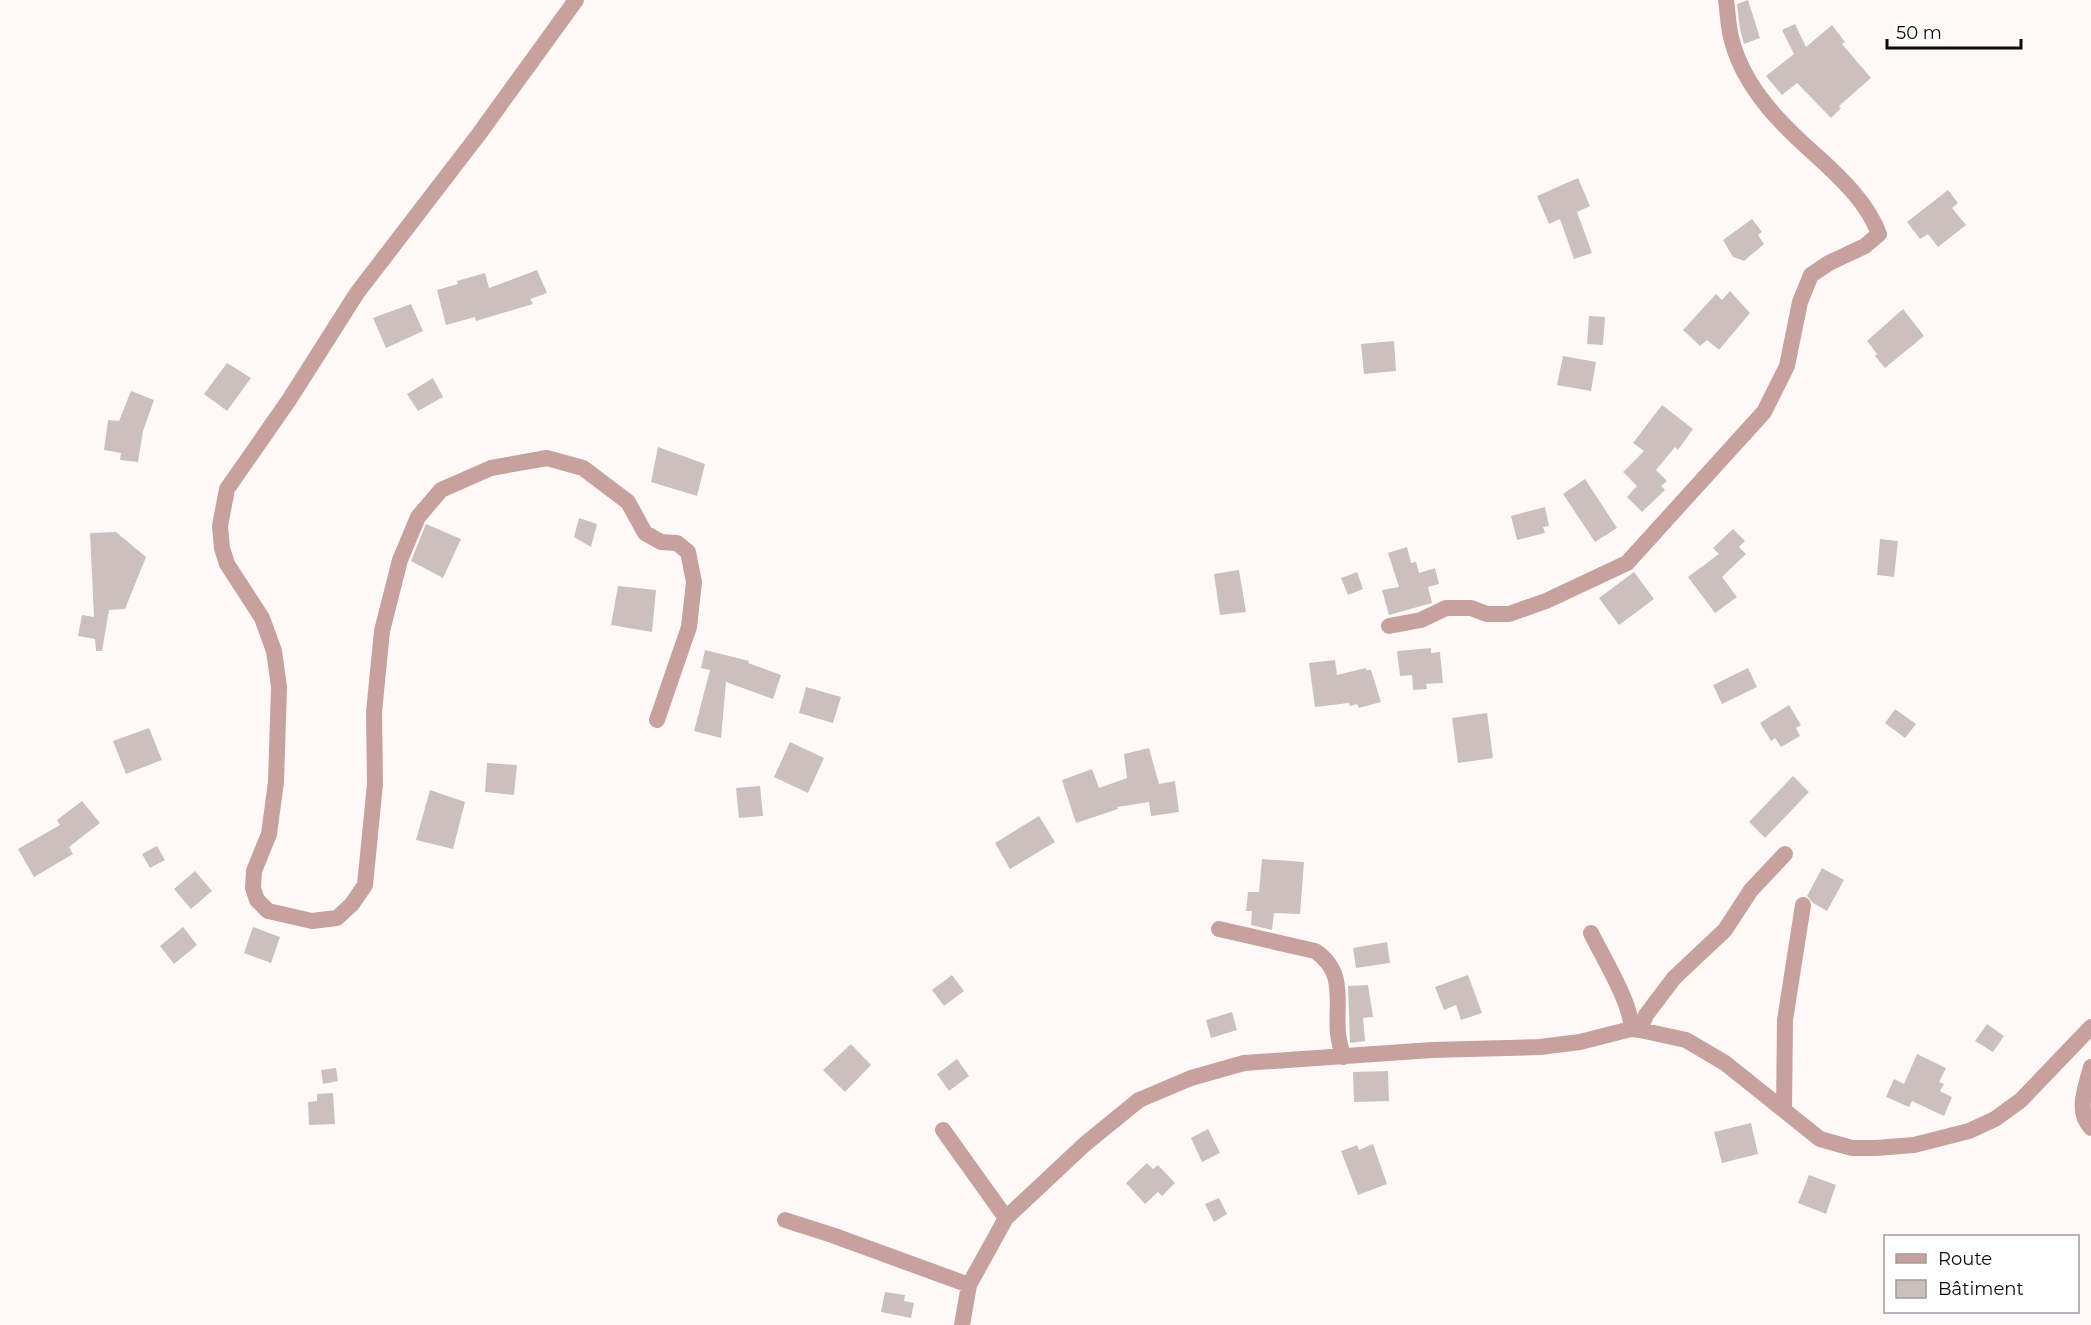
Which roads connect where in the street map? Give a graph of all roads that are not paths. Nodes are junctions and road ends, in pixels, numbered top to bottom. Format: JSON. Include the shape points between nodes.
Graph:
{"nodes":[{"id":1,"x":576,"y":0,"type":"edge"},
{"id":2,"x":1726,"y":0,"type":"edge"},
{"id":3,"x":1389,"y":627,"type":"dead end"},
{"id":4,"x":657,"y":720,"type":"dead end"},
{"id":5,"x":1785,"y":854,"type":"dead end"},
{"id":6,"x":1803,"y":905,"type":"dead end"},
{"id":7,"x":1219,"y":929,"type":"dead end"},
{"id":8,"x":1591,"y":933,"type":"dead end"},
{"id":9,"x":2091,"y":1027,"type":"edge"},
{"id":10,"x":1635,"y":1029,"type":"junction"},
{"id":11,"x":1343,"y":1057,"type":"junction"},
{"id":12,"x":2091,"y":1067,"type":"edge"},
{"id":13,"x":1784,"y":1110,"type":"junction"},
{"id":14,"x":2091,"y":1128,"type":"edge"},
{"id":15,"x":943,"y":1130,"type":"dead end"},
{"id":16,"x":1005,"y":1218,"type":"junction"},
{"id":17,"x":785,"y":1220,"type":"dead end"},
{"id":18,"x":969,"y":1285,"type":"junction"},
{"id":19,"x":962,"y":1325,"type":"edge"}],
"edges":[{"from":1,"to":4,"type":"street","via":[[357,293],[227,489],[220,526],[222,548],[227,564],[262,618],[274,651],[279,687],[276,782],[269,834],[254,871],[257,900],[268,911],[312,921],[337,918],[365,885],[375,784],[374,712],[382,631],[400,560],[418,517],[441,490],[491,468],[547,458],[584,468],[628,502],[645,533],[661,542],[677,543],[688,552],[694,582],[689,627]]},
{"from":2,"to":3,"type":"street","via":[[1731,39],[1752,89],[1844,181],[1874,219],[1879,234],[1865,246],[1811,275],[1800,302],[1786,366],[1764,412],[1627,563],[1509,614],[1446,608],[1421,620]]},
{"from":5,"to":10,"type":"street","via":[[1751,890],[1725,930],[1674,978]]},
{"from":6,"to":13,"type":"street","via":[[1785,1020]]},
{"from":7,"to":11,"type":"street","via":[[1315,951],[1325,957],[1338,986],[1338,1033]]},
{"from":8,"to":10,"type":"street"},
{"from":9,"to":13,"type":"street","via":[[2021,1100],[1995,1119],[1969,1131],[1914,1145],[1852,1148],[1820,1139]]},
{"from":10,"to":11,"type":"street","via":[[1540,1047]]},
{"from":10,"to":13,"type":"street","via":[[1686,1040],[1725,1063]]},
{"from":11,"to":16,"type":"street","via":[[1244,1063],[1191,1078],[1139,1100]]},
{"from":12,"to":14,"type":"street","via":[[2082,1109]]},
{"from":15,"to":16,"type":"street"},
{"from":16,"to":18,"type":"street"},
{"from":17,"to":18,"type":"street"},
{"from":18,"to":19,"type":"street"}]}
